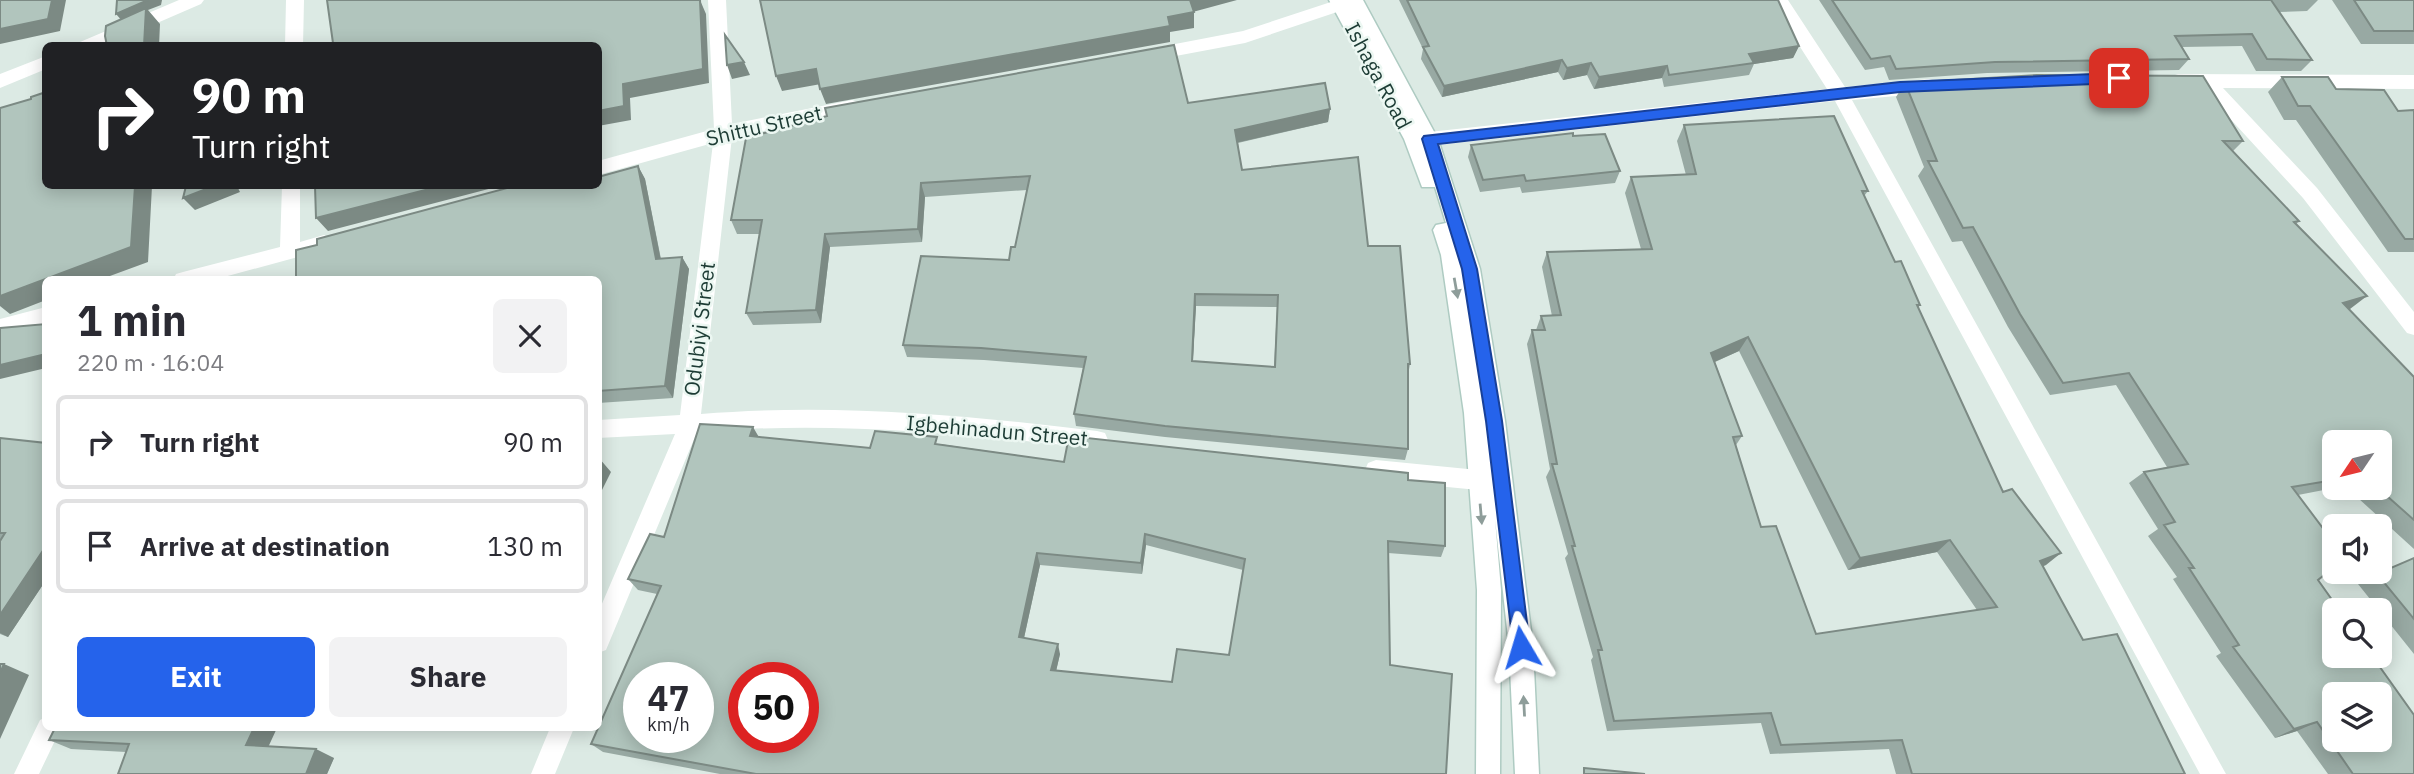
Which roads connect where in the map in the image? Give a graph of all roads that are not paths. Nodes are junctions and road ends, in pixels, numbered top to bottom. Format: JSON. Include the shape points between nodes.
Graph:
{"nodes":[{"id":1,"x":195,"y":0,"type":"edge"},
{"id":2,"x":295,"y":0,"type":"edge"},
{"id":3,"x":717,"y":0,"type":"edge"},
{"id":4,"x":1779,"y":0,"type":"edge"},
{"id":5,"x":1344,"y":2,"type":"edge"},
{"id":6,"x":95,"y":42,"type":"edge"},
{"id":7,"x":294,"y":42,"type":"edge"},
{"id":8,"x":1133,"y":58,"type":"edge"},
{"id":9,"x":42,"y":64,"type":"edge"},
{"id":10,"x":2157,"y":80,"type":"edge"},
{"id":11,"x":0,"y":81,"type":"edge"},
{"id":12,"x":2207,"y":82,"type":"junction"},
{"id":13,"x":2414,"y":82,"type":"edge"},
{"id":14,"x":1951,"y":84,"type":"edge"},
{"id":15,"x":1840,"y":94,"type":"junction"},
{"id":16,"x":866,"y":105,"type":"edge"},
{"id":17,"x":723,"y":135,"type":"junction"},
{"id":18,"x":1429,"y":139,"type":"junction"},
{"id":19,"x":602,"y":167,"type":"edge"},
{"id":20,"x":291,"y":189,"type":"edge"},
{"id":21,"x":341,"y":239,"type":"edge"},
{"id":22,"x":290,"y":253,"type":"junction"},
{"id":23,"x":267,"y":258,"type":"junction"},
{"id":24,"x":198,"y":276,"type":"edge"},
{"id":25,"x":260,"y":276,"type":"edge"},
{"id":26,"x":42,"y":316,"type":"edge"},
{"id":27,"x":0,"y":327,"type":"edge"},
{"id":28,"x":2414,"y":327,"type":"edge"},
{"id":29,"x":689,"y":426,"type":"junction"},
{"id":30,"x":602,"y":429,"type":"edge"},
{"id":31,"x":1124,"y":444,"type":"edge"},
{"id":32,"x":1356,"y":468,"type":"edge"},
{"id":33,"x":1478,"y":480,"type":"junction"},
{"id":34,"x":602,"y":633,"type":"edge"},
{"id":35,"x":48,"y":731,"type":"edge"},
{"id":36,"x":561,"y":731,"type":"edge"},
{"id":37,"x":26,"y":774,"type":"edge"},
{"id":38,"x":543,"y":774,"type":"edge"},
{"id":39,"x":1488,"y":774,"type":"edge"},
{"id":40,"x":1527,"y":774,"type":"edge"},
{"id":41,"x":2214,"y":774,"type":"edge"}],
"edges":[{"from":1,"to":6,"type":"street"},
{"from":2,"to":7,"type":"street"},
{"from":3,"to":17,"type":"street","name":"Odubiyi Street"},
{"from":4,"to":15,"type":"street"},
{"from":5,"to":8,"type":"street","via":[[1245,37]]},
{"from":5,"to":18,"type":"street","name":"Ishaga Road"},
{"from":5,"to":33,"type":"street","name":"Ishaga Road","one_way":true,"via":[[1413,139],[1447,243],[1475,413]]},
{"from":9,"to":11,"type":"street"},
{"from":10,"to":12,"type":"street"},
{"from":12,"to":13,"type":"street"},
{"from":12,"to":28,"type":"street","via":[[2310,193]]},
{"from":14,"to":15,"type":"street"},
{"from":15,"to":18,"type":"street"},
{"from":15,"to":41,"type":"street"},
{"from":16,"to":17,"type":"street","name":"Shittu Street"},
{"from":17,"to":19,"type":"street","name":"Shittu Street"},
{"from":17,"to":29,"type":"street","name":"Odubiyi Street"},
{"from":40,"to":18,"type":"street","name":"Ishaga Road","one_way":true,"via":[[1521,647],[1483,348],[1470,269]]},
{"from":20,"to":22,"type":"street"},
{"from":21,"to":22,"type":"street"},
{"from":22,"to":23,"type":"street"},
{"from":23,"to":24,"type":"street"},
{"from":23,"to":25,"type":"street"},
{"from":26,"to":27,"type":"street"},
{"from":29,"to":30,"type":"street","name":"Igbehinadun Street"},
{"from":29,"to":31,"type":"street","name":"Igbehinadun Street","via":[[800,417],[975,424]]},
{"from":29,"to":34,"type":"street","name":"Odubiyi Street"},
{"from":32,"to":33,"type":"street"},
{"from":33,"to":39,"type":"street","name":"Ishaga Road","one_way":true,"via":[[1489,590]]},
{"from":35,"to":37,"type":"street"},
{"from":36,"to":38,"type":"street"}]}
